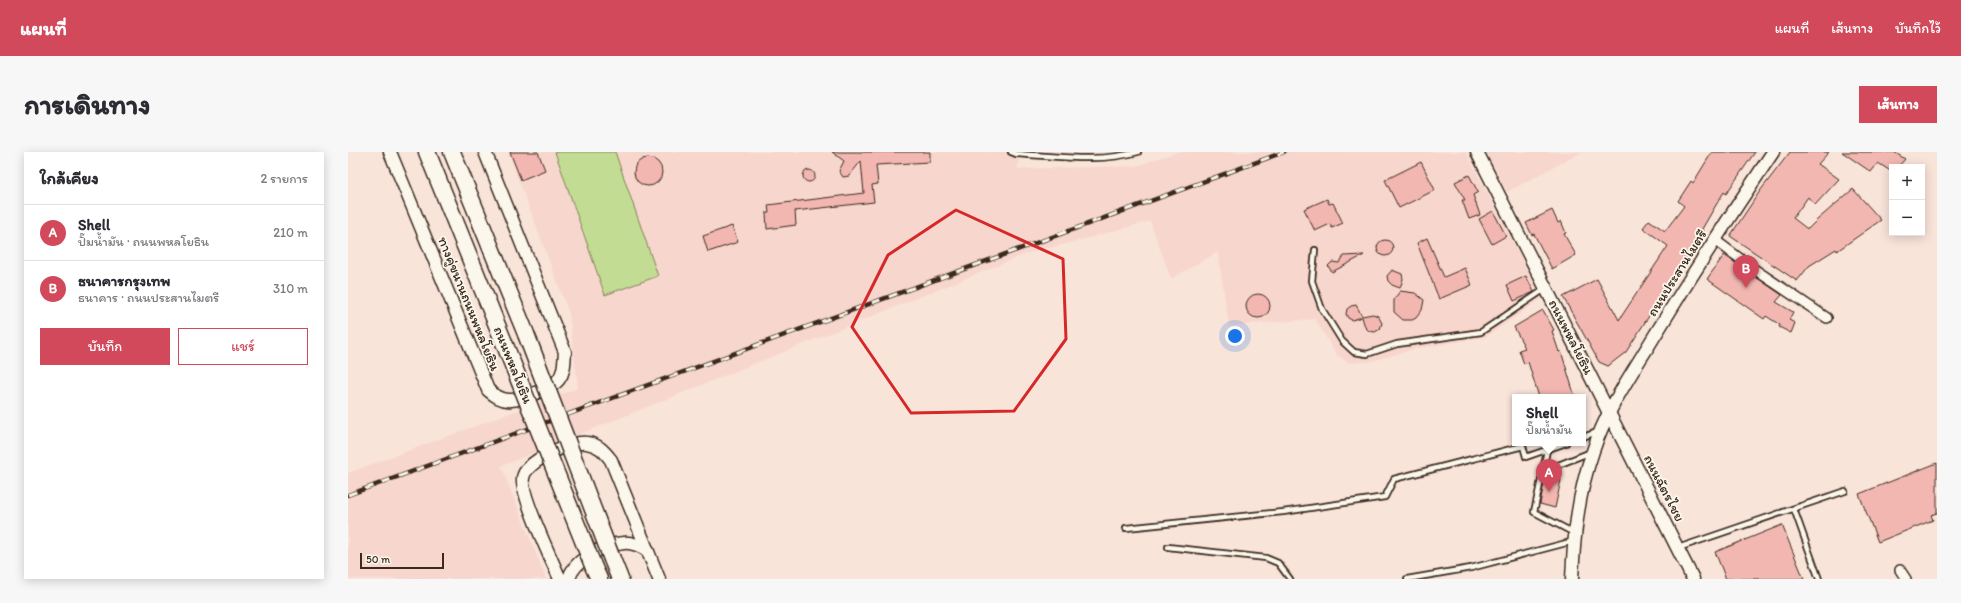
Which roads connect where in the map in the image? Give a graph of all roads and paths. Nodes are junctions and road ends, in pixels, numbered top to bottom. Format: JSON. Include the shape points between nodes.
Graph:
{"nodes":[{"id":1,"x":390,"y":152,"type":"edge"},
{"id":2,"x":427,"y":152,"type":"edge"},
{"id":3,"x":452,"y":152,"type":"edge"},
{"id":4,"x":485,"y":152,"type":"edge"},
{"id":5,"x":1011,"y":152,"type":"edge"},
{"id":6,"x":1138,"y":152,"type":"edge"},
{"id":7,"x":1477,"y":152,"type":"edge"},
{"id":8,"x":1773,"y":152,"type":"edge"},
{"id":9,"x":1715,"y":240,"type":"junction"},
{"id":10,"x":1315,"y":250,"type":"dead end"},
{"id":11,"x":1546,"y":288,"type":"junction"},
{"id":12,"x":1827,"y":318,"type":"dead end"},
{"id":13,"x":1609,"y":411,"type":"junction"},
{"id":14,"x":1601,"y":431,"type":"junction"},
{"id":15,"x":1586,"y":436,"type":"edge"},
{"id":16,"x":1558,"y":446,"type":"edge"},
{"id":17,"x":1547,"y":450,"type":"junction"},
{"id":18,"x":1593,"y":452,"type":"junction"},
{"id":19,"x":1543,"y":471,"type":"junction"},
{"id":20,"x":1845,"y":492,"type":"dead end"},
{"id":21,"x":1794,"y":509,"type":"junction"},
{"id":22,"x":1126,"y":528,"type":"dead end"},
{"id":23,"x":1574,"y":537,"type":"junction"},
{"id":24,"x":1168,"y":547,"type":"dead end"},
{"id":25,"x":1678,"y":548,"type":"junction"},
{"id":26,"x":648,"y":550,"type":"junction"},
{"id":27,"x":1900,"y":570,"type":"dead end"},
{"id":28,"x":597,"y":573,"type":"edge"},
{"id":29,"x":560,"y":579,"type":"edge"},
{"id":30,"x":569,"y":579,"type":"edge"},
{"id":31,"x":620,"y":579,"type":"edge"},
{"id":32,"x":659,"y":579,"type":"edge"},
{"id":33,"x":1290,"y":579,"type":"edge"},
{"id":34,"x":1407,"y":579,"type":"edge"},
{"id":35,"x":1572,"y":579,"type":"edge"},
{"id":36,"x":1693,"y":579,"type":"edge"},
{"id":37,"x":1819,"y":579,"type":"edge"},
{"id":38,"x":1906,"y":579,"type":"edge"}],
"edges":[{"from":1,"to":4,"type":"main road","name":"ทางคู่ขนานถนนพหลโยธิน","via":[[488,390],[498,398],[511,400],[538,392],[558,381],[564,369],[565,352]]},
{"from":2,"to":28,"type":"highway","name":"ถนนพหลโยธิน","bridge":true},
{"from":3,"to":31,"type":"highway","name":"ถนนพหลโยธิน","bridge":true,"via":[[526,334]]},
{"from":5,"to":6,"type":"lane","via":[[1095,158]]},
{"from":7,"to":11,"type":"main road","name":"ถนนพหลโยธิน"},
{"from":8,"to":9,"type":"main road","name":"ถนนประสานไมตรี"},
{"from":9,"to":12,"type":"street"},
{"from":9,"to":13,"type":"main road","name":"ถนนประสานไมตรี"},
{"from":10,"to":11,"type":"lane","via":[[1312,281],[1322,309],[1342,341],[1354,352],[1367,354],[1397,344],[1481,332]]},
{"from":11,"to":13,"type":"main road","name":"ถนนพหลโยธิน"},
{"from":13,"to":14,"type":"main road"},
{"from":13,"to":25,"type":"main road","name":"ถนนฉัตรไชย"},
{"from":14,"to":15,"type":"lane"},
{"from":14,"to":18,"type":"main road"},
{"from":16,"to":17,"type":"lane"},
{"from":17,"to":19,"type":"lane"},
{"from":17,"to":22,"type":"lane","via":[[1526,457],[1523,446],[1394,479],[1385,497],[1283,512]]},
{"from":18,"to":19,"type":"lane"},
{"from":18,"to":23,"type":"main road","via":[[1579,503]]},
{"from":19,"to":23,"type":"lane","via":[[1534,512]]},
{"from":20,"to":21,"type":"lane"},
{"from":21,"to":25,"type":"lane"},
{"from":21,"to":37,"type":"lane"},
{"from":23,"to":34,"type":"lane","via":[[1471,568]]},
{"from":23,"to":35,"type":"main road"},
{"from":24,"to":33,"type":"lane","via":[[1266,558],[1278,563]]},
{"from":25,"to":36,"type":"main road","name":"ถนนฉัตรไชย"},
{"from":26,"to":29,"type":"main road","via":[[611,460],[601,447],[585,443],[560,448],[530,466],[522,478],[525,494]]},
{"from":26,"to":30,"type":"main road","via":[[633,544],[618,544],[579,561]]},
{"from":26,"to":32,"type":"main road"},
{"from":27,"to":38,"type":"street"}]}
